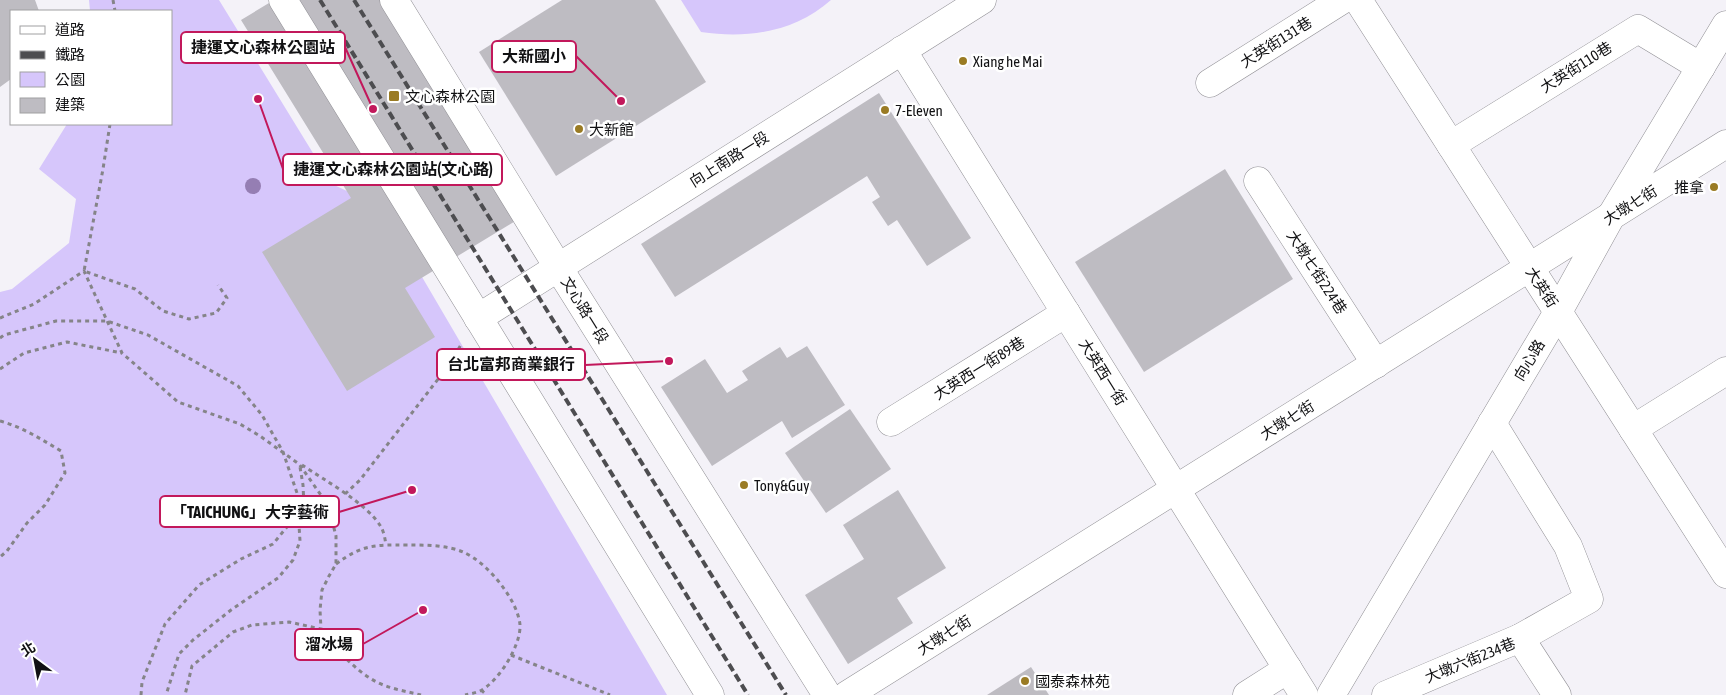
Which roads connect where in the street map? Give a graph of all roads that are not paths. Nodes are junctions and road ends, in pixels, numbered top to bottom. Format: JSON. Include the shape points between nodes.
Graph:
{"nodes":[{"id":1,"x":283,"y":0,"type":"edge"},
{"id":2,"x":394,"y":0,"type":"edge"},
{"id":3,"x":982,"y":0,"type":"edge"},
{"id":4,"x":1342,"y":0,"type":"edge"},
{"id":5,"x":1358,"y":0,"type":"edge"},
{"id":6,"x":1726,"y":25,"type":"edge"},
{"id":7,"x":902,"y":50,"type":"junction"},
{"id":8,"x":1701,"y":68,"type":"junction"},
{"id":9,"x":1210,"y":83,"type":"dead end"},
{"id":10,"x":1726,"y":144,"type":"edge"},
{"id":11,"x":1450,"y":145,"type":"junction"},
{"id":12,"x":1258,"y":181,"type":"dead end"},
{"id":13,"x":1610,"y":218,"type":"junction"},
{"id":14,"x":558,"y":267,"type":"junction"},
{"id":15,"x":1530,"y":268,"type":"junction"},
{"id":16,"x":1558,"y":312,"type":"junction"},
{"id":17,"x":1066,"y":313,"type":"junction"},
{"id":18,"x":478,"y":318,"type":"junction"},
{"id":19,"x":1376,"y":364,"type":"junction"},
{"id":20,"x":1726,"y":371,"type":"edge"},
{"id":21,"x":891,"y":422,"type":"dead end"},
{"id":22,"x":1492,"y":423,"type":"junction"},
{"id":23,"x":1633,"y":428,"type":"junction"},
{"id":24,"x":1176,"y":490,"type":"junction"},
{"id":25,"x":1723,"y":561,"type":"edge"},
{"id":26,"x":1520,"y":638,"type":"junction"},
{"id":27,"x":1288,"y":669,"type":"junction"},
{"id":28,"x":710,"y":695,"type":"edge"},
{"id":29,"x":827,"y":695,"type":"edge"},
{"id":30,"x":847,"y":695,"type":"edge"},
{"id":31,"x":1246,"y":695,"type":"edge"},
{"id":32,"x":1304,"y":695,"type":"edge"},
{"id":33,"x":1331,"y":695,"type":"edge"},
{"id":34,"x":1386,"y":695,"type":"edge"},
{"id":35,"x":1557,"y":695,"type":"edge"}],
"edges":[{"from":1,"to":18,"type":"street"},
{"from":2,"to":14,"type":"street","name":"文心路一段"},
{"from":3,"to":7,"type":"street","name":"向上南路一段"},
{"from":4,"to":9,"type":"street","name":"大英街131巷"},
{"from":5,"to":11,"type":"street","name":"大英街"},
{"from":6,"to":8,"type":"street","name":"向心路"},
{"from":7,"to":14,"type":"street","name":"向上南路一段"},
{"from":7,"to":17,"type":"street","name":"大英西一街"},
{"from":8,"to":11,"type":"street","name":"大英街110巷","via":[[1638,28]]},
{"from":8,"to":13,"type":"street","name":"向心路"},
{"from":10,"to":13,"type":"street","name":"大墩七街"},
{"from":11,"to":15,"type":"street","name":"大英街"},
{"from":12,"to":19,"type":"street","name":"大墩七街224巷"},
{"from":13,"to":15,"type":"street","name":"大墩七街"},
{"from":13,"to":16,"type":"street","name":"向心路"},
{"from":14,"to":18,"type":"street","name":"向上南路一段"},
{"from":14,"to":29,"type":"street","name":"文心路一段"},
{"from":15,"to":16,"type":"street","name":"大英街"},
{"from":15,"to":19,"type":"street","name":"大墩七街"},
{"from":16,"to":22,"type":"street","name":"向心路"},
{"from":16,"to":23,"type":"street","name":"大英街"},
{"from":17,"to":21,"type":"street","name":"大英西一街89巷"},
{"from":17,"to":24,"type":"street","name":"大英西一街"},
{"from":18,"to":28,"type":"street"},
{"from":19,"to":24,"type":"street","name":"大墩七街"},
{"from":20,"to":23,"type":"street"},
{"from":22,"to":26,"type":"street","via":[[1568,546],[1589,598]]},
{"from":22,"to":33,"type":"street","name":"向心路"},
{"from":23,"to":25,"type":"street","name":"大英街"},
{"from":24,"to":27,"type":"street","name":"大英西一街"},
{"from":24,"to":30,"type":"street","name":"大墩七街"},
{"from":26,"to":34,"type":"street","name":"大墩六街234巷"},
{"from":26,"to":35,"type":"street","name":"大墩六街234巷"},
{"from":27,"to":31,"type":"street"},
{"from":27,"to":32,"type":"street","name":"大英西一街"}]}
